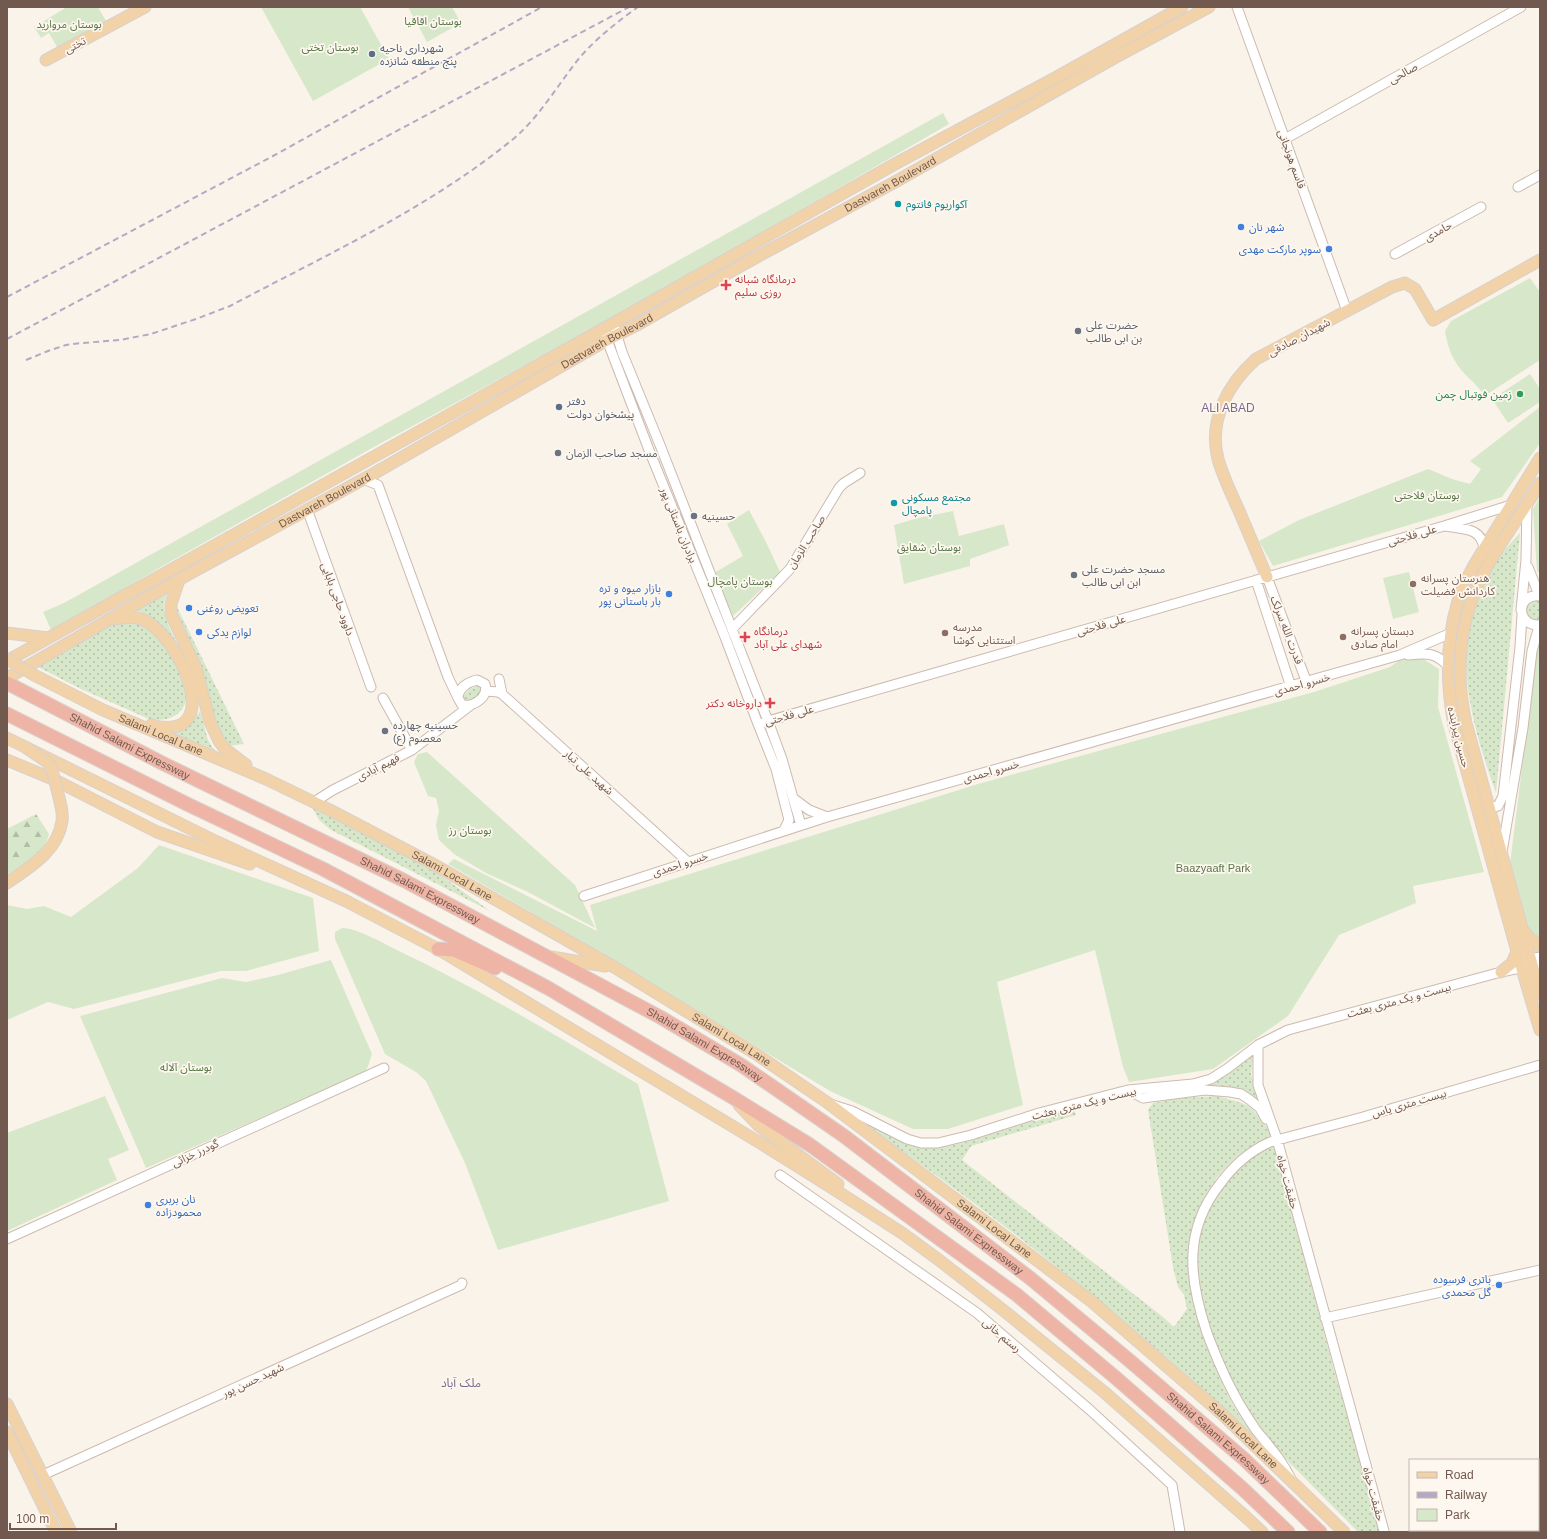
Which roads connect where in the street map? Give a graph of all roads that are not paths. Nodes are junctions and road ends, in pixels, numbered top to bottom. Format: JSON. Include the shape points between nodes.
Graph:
{"nodes":[{"id":1,"x":145,"y":7,"type":"edge"},
{"id":2,"x":1182,"y":7,"type":"edge"},
{"id":3,"x":1209,"y":7,"type":"edge"},
{"id":4,"x":1237,"y":7,"type":"edge"},
{"id":5,"x":1521,"y":7,"type":"edge"},
{"id":6,"x":46,"y":60,"type":"dead end"},
{"id":7,"x":1285,"y":139,"type":"junction"},
{"id":8,"x":1540,"y":175,"type":"edge"},
{"id":9,"x":1518,"y":187,"type":"dead end"},
{"id":10,"x":1481,"y":207,"type":"dead end"},
{"id":11,"x":1395,"y":254,"type":"dead end"},
{"id":12,"x":1540,"y":260,"type":"edge"},
{"id":13,"x":1347,"y":311,"type":"junction"},
{"id":14,"x":609,"y":325,"type":"junction"},
{"id":15,"x":612,"y":337,"type":"junction"},
{"id":16,"x":1540,"y":458,"type":"edge"},
{"id":17,"x":860,"y":473,"type":"dead end"},
{"id":18,"x":363,"y":479,"type":"junction"},
{"id":19,"x":1540,"y":483,"type":"edge"},
{"id":20,"x":1510,"y":505,"type":"junction"},
{"id":21,"x":1527,"y":505,"type":"junction"},
{"id":22,"x":307,"y":509,"type":"junction"},
{"id":23,"x":1444,"y":526,"type":"junction"},
{"id":24,"x":1484,"y":550,"type":"junction"},
{"id":25,"x":1526,"y":560,"type":"junction"},
{"id":26,"x":1262,"y":579,"type":"junction"},
{"id":27,"x":179,"y":580,"type":"junction"},
{"id":28,"x":1540,"y":595,"type":"edge"},
{"id":29,"x":1522,"y":612,"type":"junction"},
{"id":30,"x":107,"y":620,"type":"junction"},
{"id":31,"x":1540,"y":625,"type":"edge"},
{"id":32,"x":732,"y":629,"type":"junction"},
{"id":33,"x":7,"y":633,"type":"edge"},
{"id":34,"x":1451,"y":633,"type":"junction"},
{"id":35,"x":49,"y":638,"type":"junction"},
{"id":36,"x":1400,"y":655,"type":"junction"},
{"id":37,"x":7,"y":660,"type":"edge"},
{"id":38,"x":1448,"y":666,"type":"junction"},
{"id":39,"x":499,"y":679,"type":"dead end"},
{"id":40,"x":9,"y":683,"type":"edge"},
{"id":41,"x":1307,"y":683,"type":"junction"},
{"id":42,"x":452,"y":686,"type":"junction"},
{"id":43,"x":370,"y":687,"type":"dead end"},
{"id":44,"x":463,"y":687,"type":"junction"},
{"id":45,"x":1292,"y":687,"type":"junction"},
{"id":46,"x":486,"y":691,"type":"junction"},
{"id":47,"x":502,"y":694,"type":"junction"},
{"id":48,"x":383,"y":698,"type":"dead end"},
{"id":49,"x":463,"y":703,"type":"junction"},
{"id":50,"x":103,"y":710,"type":"junction"},
{"id":51,"x":7,"y":714,"type":"edge"},
{"id":52,"x":768,"y":721,"type":"junction"},
{"id":53,"x":758,"y":724,"type":"junction"},
{"id":54,"x":7,"y":738,"type":"edge"},
{"id":55,"x":25,"y":747,"type":"junction"},
{"id":56,"x":412,"y":750,"type":"junction"},
{"id":57,"x":7,"y":760,"type":"edge"},
{"id":58,"x":266,"y":779,"type":"junction"},
{"id":59,"x":783,"y":792,"type":"junction"},
{"id":60,"x":793,"y":798,"type":"junction"},
{"id":61,"x":314,"y":802,"type":"junction"},
{"id":62,"x":1488,"y":803,"type":"junction"},
{"id":63,"x":827,"y":817,"type":"junction"},
{"id":64,"x":801,"y":825,"type":"junction"},
{"id":65,"x":784,"y":830,"type":"junction"},
{"id":66,"x":1502,"y":852,"type":"junction"},
{"id":67,"x":687,"y":861,"type":"junction"},
{"id":68,"x":296,"y":878,"type":"junction"},
{"id":69,"x":7,"y":883,"type":"edge"},
{"id":70,"x":584,"y":896,"type":"dead end"},
{"id":71,"x":1523,"y":930,"type":"junction"},
{"id":72,"x":1540,"y":945,"type":"edge"},
{"id":73,"x":438,"y":949,"type":"junction"},
{"id":74,"x":1516,"y":951,"type":"junction"},
{"id":75,"x":543,"y":955,"type":"junction"},
{"id":76,"x":1536,"y":961,"type":"edge"},
{"id":77,"x":1520,"y":965,"type":"junction"},
{"id":78,"x":614,"y":967,"type":"junction"},
{"id":79,"x":1502,"y":972,"type":"junction"},
{"id":80,"x":548,"y":988,"type":"junction"},
{"id":81,"x":1540,"y":994,"type":"edge"},
{"id":82,"x":1540,"y":1030,"type":"edge"},
{"id":83,"x":1258,"y":1045,"type":"junction"},
{"id":84,"x":1540,"y":1065,"type":"edge"},
{"id":85,"x":384,"y":1068,"type":"dead end"},
{"id":86,"x":1128,"y":1090,"type":"junction"},
{"id":87,"x":732,"y":1097,"type":"junction"},
{"id":88,"x":828,"y":1103,"type":"junction"},
{"id":89,"x":1277,"y":1139,"type":"junction"},
{"id":90,"x":780,"y":1175,"type":"dead end"},
{"id":91,"x":902,"y":1233,"type":"junction"},
{"id":92,"x":7,"y":1239,"type":"edge"},
{"id":93,"x":1540,"y":1270,"type":"edge"},
{"id":94,"x":462,"y":1284,"type":"dead end"},
{"id":95,"x":1326,"y":1318,"type":"junction"},
{"id":96,"x":7,"y":1404,"type":"edge"},
{"id":97,"x":7,"y":1432,"type":"edge"},
{"id":98,"x":43,"y":1475,"type":"junction"},
{"id":99,"x":1294,"y":1484,"type":"junction"},
{"id":100,"x":1226,"y":1499,"type":"junction"},
{"id":101,"x":64,"y":1531,"type":"edge"},
{"id":102,"x":1384,"y":1531,"type":"edge"},
{"id":103,"x":1180,"y":1532,"type":"edge"},
{"id":104,"x":1251,"y":1532,"type":"edge"},
{"id":105,"x":1262,"y":1532,"type":"edge"},
{"id":106,"x":1288,"y":1532,"type":"edge"},
{"id":107,"x":1320,"y":1532,"type":"edge"},
{"id":108,"x":1344,"y":1532,"type":"edge"}],
"edges":[{"from":1,"to":6,"type":"main road","name":"تختی"},
{"from":2,"to":14,"type":"main road","name":"Dastvareh Boulevard","via":[[893,165]]},
{"from":3,"to":15,"type":"main road","name":"Dastvareh Boulevard"},
{"from":4,"to":7,"type":"street","name":"قاسم هونجانی"},
{"from":5,"to":7,"type":"street","name":"صالحی"},
{"from":7,"to":13,"type":"street","name":"قاسم هونجانی"},
{"from":8,"to":9,"type":"street"},
{"from":10,"to":11,"type":"street","name":"حامدی"},
{"from":12,"to":13,"type":"main road","name":"شهیدان صادقی","via":[[1433,320],[1415,289],[1405,283],[1379,293]]},
{"from":13,"to":26,"type":"main road","name":"شهیدان صادقی","via":[[1256,359],[1244,370],[1222,404],[1217,423],[1218,458]]},
{"from":14,"to":15,"type":"street","name":"برادران باستانی پور"},
{"from":14,"to":35,"type":"main road","name":"Dastvareh Boulevard"},
{"from":15,"to":18,"type":"main road","name":"Dastvareh Boulevard"},
{"from":15,"to":32,"type":"street","name":"برادران باستانی پور","via":[[622,352]]},
{"from":15,"to":53,"type":"street","name":"برادران باستانی پور","via":[[652,457]]},
{"from":16,"to":20,"type":"main road","name":"حسین پیراینده"},
{"from":17,"to":32,"type":"street","name":"صاحب الزمان","via":[[839,488],[790,569]]},
{"from":18,"to":22,"type":"main road","name":"Dastvareh Boulevard"},
{"from":18,"to":42,"type":"street","via":[[378,485]]},
{"from":19,"to":21,"type":"main road","name":"حسین پیراینده"},
{"from":20,"to":23,"type":"street","name":"علی فلاحتی"},
{"from":20,"to":24,"type":"main road","name":"حسین پیراینده"},
{"from":21,"to":25,"type":"street"},
{"from":21,"to":62,"type":"main road","name":"حسین پیراینده","via":[[1480,580],[1470,605],[1460,649],[1463,709]]},
{"from":22,"to":27,"type":"main road","name":"Dastvareh Boulevard"},
{"from":22,"to":43,"type":"street","name":"داوود حاجی بابایی"},
{"from":23,"to":24,"type":"street","via":[[1475,532],[1480,536]]},
{"from":23,"to":26,"type":"street","name":"علی فلاحتی"},
{"from":24,"to":34,"type":"main road","name":"حسین پیراینده","via":[[1473,567],[1458,601]]},
{"from":25,"to":28,"type":"street"},
{"from":25,"to":29,"type":"street"},
{"from":26,"to":41,"type":"street","name":"قدرت الله سرلک"},
{"from":26,"to":45,"type":"street","name":"قدرت الله سرلک"},
{"from":26,"to":52,"type":"street","name":"علی فلاحتی"},
{"from":27,"to":30,"type":"main road","name":"Dastvareh Boulevard"},
{"from":27,"to":58,"type":"main road","via":[[171,604],[171,614],[196,668],[206,711],[214,732],[224,749]]},
{"from":28,"to":29,"type":"street","via":[[1529,597],[1522,605]]},
{"from":29,"to":31,"type":"street","via":[[1527,622],[1535,626]]},
{"from":29,"to":62,"type":"street","via":[[1503,796],[1498,806],[1492,807]]},
{"from":30,"to":40,"type":"main road","name":"Dastvareh Boulevard"},
{"from":30,"to":50,"type":"main road","via":[[131,617],[141,619],[157,630],[174,651],[186,674],[193,702],[192,712],[187,719],[173,727],[164,728]]},
{"from":31,"to":66,"type":"street","via":[[1532,651],[1522,736]]},
{"from":32,"to":52,"type":"street","name":"برادران باستانی پور"},
{"from":33,"to":35,"type":"main road"},
{"from":34,"to":36,"type":"street"},
{"from":34,"to":38,"type":"main road","name":"حسین پیراینده"},
{"from":35,"to":37,"type":"main road","name":"Dastvareh Boulevard"},
{"from":36,"to":38,"type":"street","via":[[1432,654]]},
{"from":36,"to":41,"type":"street","name":"خسرو احمدی"},
{"from":37,"to":50,"type":"main road","name":"Salami Local Lane","bridge":true},
{"from":38,"to":74,"type":"main road","name":"حسین پیراینده","via":[[1449,696],[1454,725]]},
{"from":39,"to":47,"type":"street"},
{"from":40,"to":75,"type":"highway","name":"Shahid Salami Expressway","via":[[155,759],[403,880]]},
{"from":41,"to":45,"type":"street","name":"خسرو احمدی"},
{"from":42,"to":44,"type":"street"},
{"from":42,"to":49,"type":"street"},
{"from":44,"to":46,"type":"street","via":[[477,680],[485,684]]},
{"from":44,"to":49,"type":"street","via":[[459,692]]},
{"from":45,"to":63,"type":"street","name":"خسرو احمدی"},
{"from":46,"to":47,"type":"street"},
{"from":46,"to":49,"type":"street","via":[[480,700]]},
{"from":47,"to":67,"type":"street","name":"شهید علی تبار"},
{"from":48,"to":56,"type":"street"},
{"from":49,"to":56,"type":"street","name":"فهیم آبادی","via":[[458,714]]},
{"from":50,"to":58,"type":"main road","name":"Salami Local Lane"},
{"from":51,"to":80,"type":"highway","name":"Shahid Salami Expressway","via":[[323,869]]},
{"from":52,"to":53,"type":"street","name":"علی فلاحتی"},
{"from":52,"to":60,"type":"street","name":"برادران باستانی پور"},
{"from":53,"to":59,"type":"street","name":"برادران باستانی پور"},
{"from":54,"to":55,"type":"main road"},
{"from":55,"to":68,"type":"main road","via":[[215,842]]},
{"from":55,"to":69,"type":"main road","bridge":true,"via":[[47,762],[52,769],[62,806],[62,820],[59,835],[52,847],[42,858]]},
{"from":56,"to":61,"type":"street","name":"فهیم آبادی"},
{"from":57,"to":68,"type":"main road","via":[[55,780],[157,832]]},
{"from":58,"to":61,"type":"main road","name":"Salami Local Lane"},
{"from":59,"to":60,"type":"street"},
{"from":59,"to":65,"type":"street","name":"برادران باستانی پور","via":[[789,820]]},
{"from":60,"to":63,"type":"street","via":[[809,810]]},
{"from":60,"to":64,"type":"street","name":"برادران باستانی پور"},
{"from":61,"to":78,"type":"main road","name":"Salami Local Lane","via":[[431,863]]},
{"from":62,"to":66,"type":"main road","name":"حسین پیراینده"},
{"from":63,"to":64,"type":"street","name":"خسرو احمدی"},
{"from":64,"to":65,"type":"street","name":"خسرو احمدی"},
{"from":65,"to":67,"type":"street","name":"خسرو احمدی"},
{"from":66,"to":71,"type":"main road","name":"حسین پیراینده"},
{"from":67,"to":70,"type":"street","name":"خسرو احمدی"},
{"from":68,"to":73,"type":"main road"},
{"from":71,"to":72,"type":"main road","via":[[1529,938]]},
{"from":71,"to":76,"type":"main road","name":"حسین پیراینده"},
{"from":73,"to":80,"type":"highway","via":[[454,950]]},
{"from":73,"to":91,"type":"main road","via":[[757,1141]]},
{"from":74,"to":77,"type":"main road","name":"حسین پیراینده"},
{"from":74,"to":79,"type":"main road","via":[[1512,963]]},
{"from":75,"to":78,"type":"main road"},
{"from":75,"to":107,"type":"highway","name":"Shahid Salami Expressway","via":[[660,1017],[741,1065],[844,1136],[1030,1278],[1130,1361],[1244,1459]]},
{"from":76,"to":77,"type":"street","name":"بیست و یک متری بعثت"},
{"from":76,"to":81,"type":"main road","name":"حسین پیراینده"},
{"from":77,"to":79,"type":"street","name":"بیست و یک متری بعثت"},
{"from":77,"to":82,"type":"main road","name":"حسین پیراینده"},
{"from":78,"to":88,"type":"main road","name":"Salami Local Lane","via":[[756,1054]]},
{"from":79,"to":83,"type":"street","name":"بیست و یک متری بعثت","via":[[1288,1030]]},
{"from":80,"to":87,"type":"highway","name":"Shahid Salami Expressway"},
{"from":83,"to":86,"type":"street","name":"بیست و یک متری بعثت","via":[[1228,1068],[1193,1084]]},
{"from":83,"to":89,"type":"street","name":"حقیقت خواه","via":[[1258,1084]]},
{"from":84,"to":89,"type":"street","name":"بیست متری یاس","via":[[1363,1117]]},
{"from":85,"to":92,"type":"street","name":"گودرز خزائی"},
{"from":86,"to":88,"type":"street","name":"بیست و یک متری بعثت","via":[[1039,1113],[965,1137],[929,1144],[906,1139],[852,1111]]},
{"from":86,"to":89,"type":"street","via":[[1143,1098],[1206,1090],[1241,1094],[1260,1108]]},
{"from":87,"to":91,"type":"main road","via":[[759,1126]]},
{"from":87,"to":106,"type":"highway","name":"Shahid Salami Expressway","via":[[810,1145],[1017,1295],[1244,1489]]},
{"from":88,"to":99,"type":"main road","name":"Salami Local Lane","via":[[1091,1301],[1222,1414]]},
{"from":89,"to":95,"type":"street","name":"حقیقت خواه"},
{"from":89,"to":99,"type":"street","name":"بیست متری یاس","via":[[1249,1154],[1231,1170],[1213,1192],[1197,1226],[1192,1263],[1198,1306],[1223,1373],[1248,1418],[1284,1464]]},
{"from":90,"to":103,"type":"street","name":"رستم خانی","via":[[977,1313],[1090,1410],[1172,1485]]},
{"from":91,"to":100,"type":"main road","via":[[945,1264],[1104,1392]]},
{"from":93,"to":95,"type":"street"},
{"from":94,"to":98,"type":"street","name":"شهید حسن پور"},
{"from":95,"to":102,"type":"street","name":"حقیقت خواه"},
{"from":96,"to":98,"type":"main road"},
{"from":97,"to":101,"type":"main road"},
{"from":98,"to":101,"type":"main road"},
{"from":99,"to":108,"type":"main road","name":"Salami Local Lane"},
{"from":100,"to":104,"type":"main road"},
{"from":100,"to":105,"type":"main road"}]}
